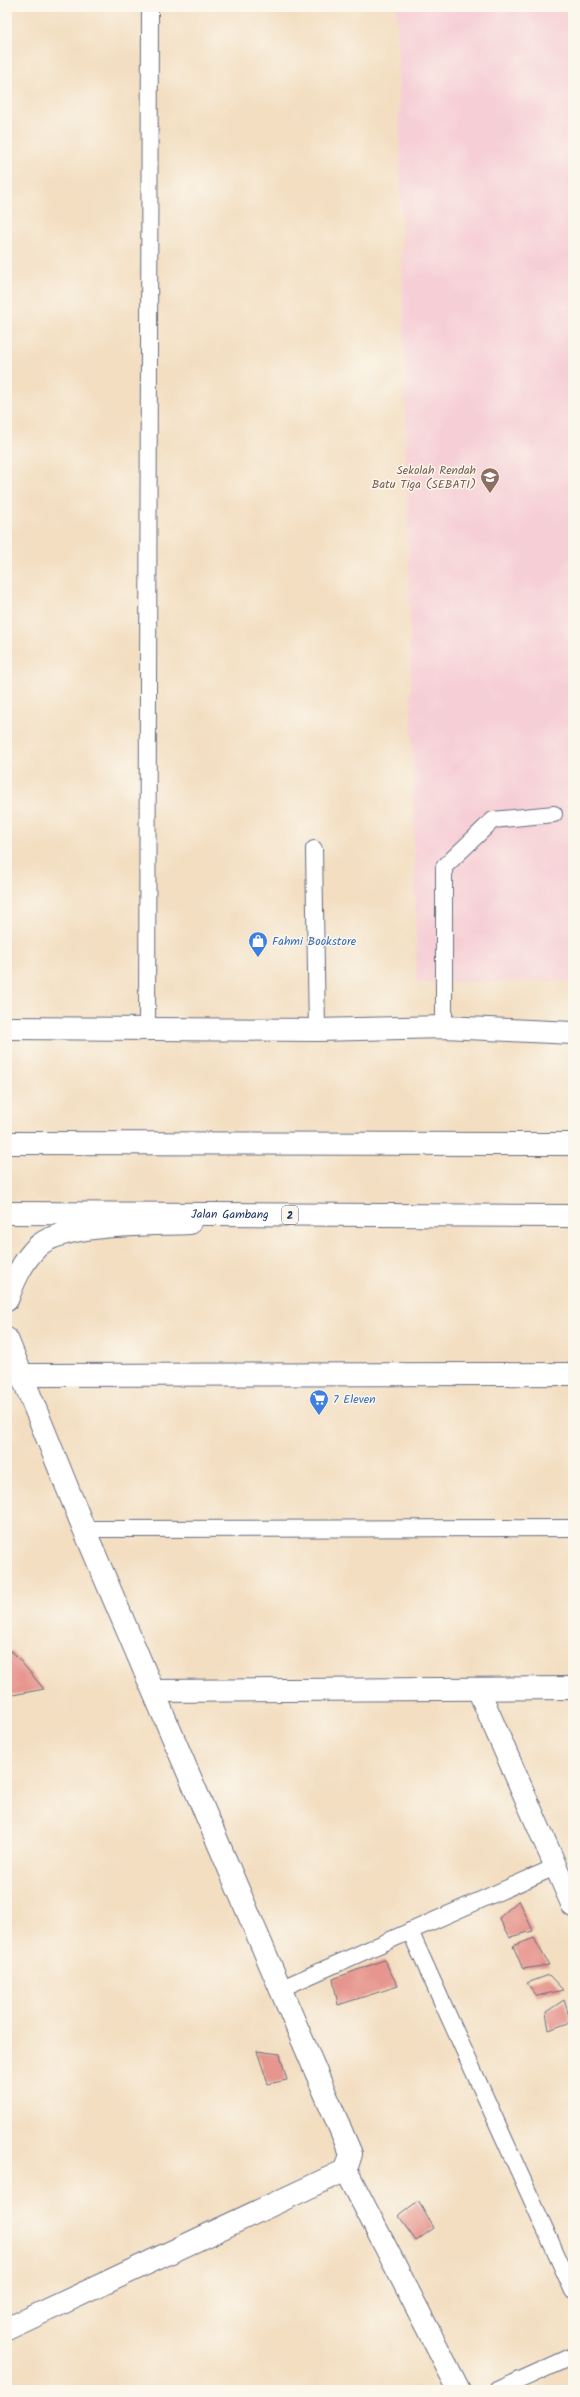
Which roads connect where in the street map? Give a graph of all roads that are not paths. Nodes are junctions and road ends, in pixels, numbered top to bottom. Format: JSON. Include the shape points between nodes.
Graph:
{"nodes":[{"id":1,"x":150,"y":7,"type":"edge"},
{"id":2,"x":554,"y":814,"type":"dead end"},
{"id":3,"x":314,"y":849,"type":"dead end"},
{"id":4,"x":444,"y":1027,"type":"junction"},
{"id":5,"x":7,"y":1028,"type":"edge"},
{"id":6,"x":147,"y":1030,"type":"junction"},
{"id":7,"x":317,"y":1030,"type":"junction"},
{"id":8,"x":573,"y":1033,"type":"edge"},
{"id":9,"x":7,"y":1143,"type":"edge"},
{"id":10,"x":573,"y":1144,"type":"edge"},
{"id":11,"x":7,"y":1213,"type":"edge"},
{"id":12,"x":317,"y":1216,"type":"junction"},
{"id":13,"x":573,"y":1216,"type":"edge"},
{"id":14,"x":7,"y":1300,"type":"edge"},
{"id":15,"x":7,"y":1339,"type":"edge"},
{"id":16,"x":573,"y":1374,"type":"edge"},
{"id":17,"x":22,"y":1375,"type":"junction"},
{"id":18,"x":573,"y":1528,"type":"edge"},
{"id":19,"x":84,"y":1529,"type":"junction"},
{"id":20,"x":573,"y":1688,"type":"edge"},
{"id":21,"x":478,"y":1689,"type":"junction"},
{"id":22,"x":155,"y":1692,"type":"junction"},
{"id":23,"x":555,"y":1867,"type":"junction"},
{"id":24,"x":573,"y":1906,"type":"edge"},
{"id":25,"x":410,"y":1931,"type":"junction"},
{"id":26,"x":282,"y":1988,"type":"junction"},
{"id":27,"x":346,"y":2170,"type":"junction"},
{"id":28,"x":573,"y":2291,"type":"edge"},
{"id":29,"x":7,"y":2329,"type":"edge"},
{"id":30,"x":573,"y":2356,"type":"edge"},
{"id":31,"x":459,"y":2390,"type":"edge"},
{"id":32,"x":498,"y":2390,"type":"edge"}],
"edges":[{"from":1,"to":6,"type":"lane"},
{"from":2,"to":4,"type":"lane","via":[[493,820],[444,866]]},
{"from":3,"to":7,"type":"lane"},
{"from":4,"to":7,"type":"main road"},
{"from":4,"to":8,"type":"main road"},
{"from":5,"to":6,"type":"main road"},
{"from":6,"to":7,"type":"main road"},
{"from":9,"to":10,"type":"main road"},
{"from":11,"to":12,"type":"main road","name":"Jalan Gambang","number":"2"},
{"from":12,"to":13,"type":"main road","name":"Jalan Gambang","number":"2"},
{"from":12,"to":14,"type":"main road","via":[[74,1230],[55,1236],[37,1247],[14,1281]]},
{"from":15,"to":17,"type":"main road"},
{"from":16,"to":17,"type":"main road"},
{"from":17,"to":19,"type":"main road"},
{"from":18,"to":19,"type":"lane"},
{"from":19,"to":22,"type":"main road"},
{"from":20,"to":21,"type":"main road"},
{"from":21,"to":22,"type":"main road"},
{"from":21,"to":23,"type":"main road"},
{"from":22,"to":26,"type":"main road"},
{"from":23,"to":24,"type":"main road"},
{"from":23,"to":25,"type":"lane"},
{"from":25,"to":26,"type":"lane"},
{"from":25,"to":28,"type":"lane"},
{"from":26,"to":27,"type":"main road","via":[[351,2154]]},
{"from":27,"to":29,"type":"main road"},
{"from":27,"to":31,"type":"main road"},
{"from":30,"to":32,"type":"lane"}]}
